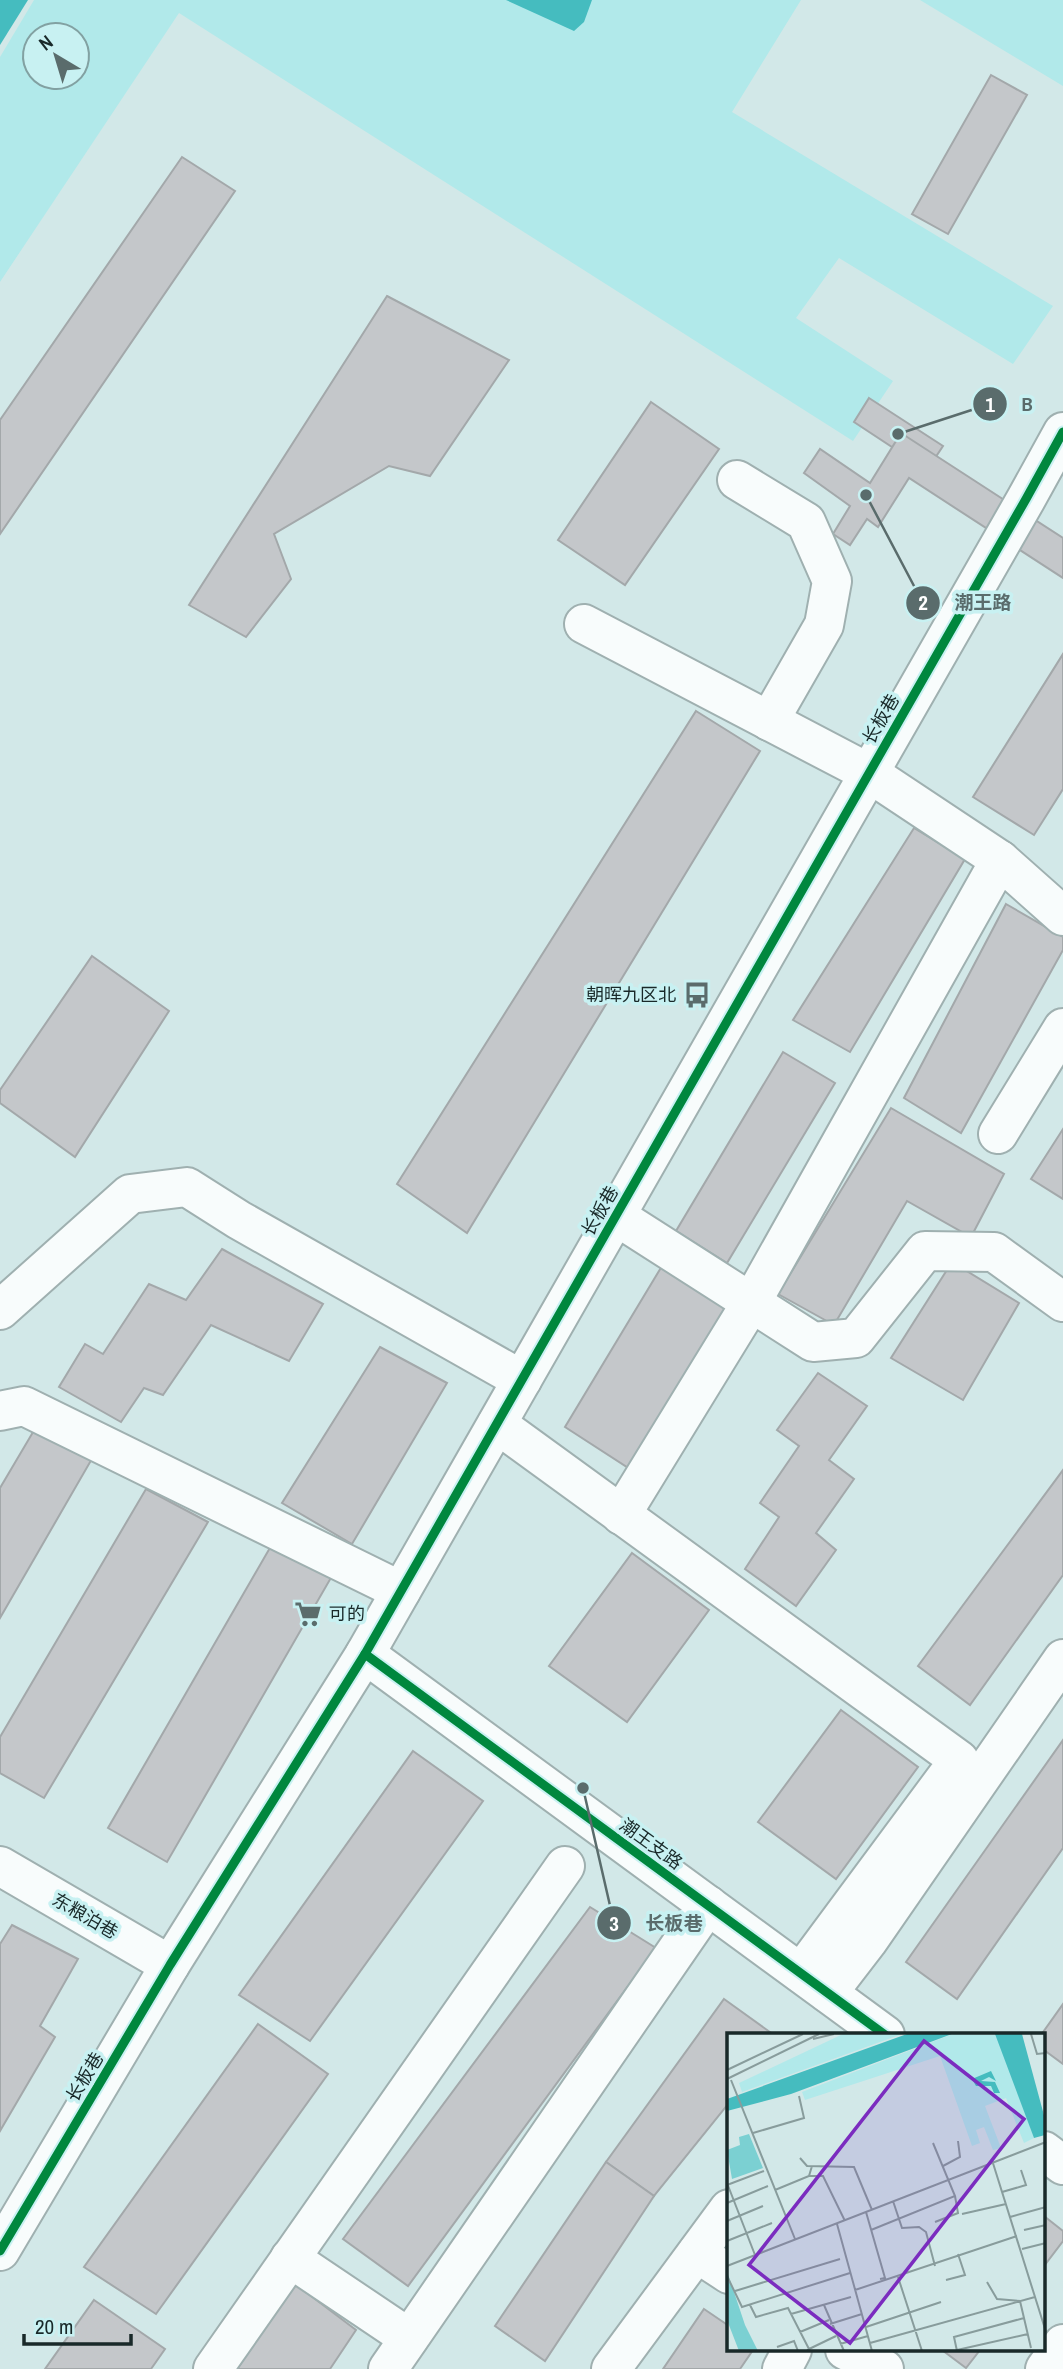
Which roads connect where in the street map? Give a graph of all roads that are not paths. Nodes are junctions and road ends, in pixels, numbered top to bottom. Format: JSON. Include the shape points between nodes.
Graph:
{"nodes":[{"id":1,"x":1062,"y":434,"type":"edge"},
{"id":2,"x":737,"y":480,"type":"dead end"},
{"id":3,"x":584,"y":624,"type":"dead end"},
{"id":4,"x":769,"y":721,"type":"junction"},
{"id":5,"x":869,"y":773,"type":"junction"},
{"id":6,"x":1000,"y":860,"type":"junction"},
{"id":7,"x":1063,"y":916,"type":"edge"},
{"id":8,"x":1063,"y":1028,"type":"edge"},
{"id":9,"x":998,"y":1133,"type":"dead end"},
{"id":10,"x":616,"y":1216,"type":"junction"},
{"id":11,"x":1063,"y":1302,"type":"edge"},
{"id":12,"x":751,"y":1303,"type":"junction"},
{"id":13,"x":0,"y":1310,"type":"edge"},
{"id":14,"x":522,"y":1380,"type":"junction"},
{"id":15,"x":0,"y":1411,"type":"edge"},
{"id":16,"x":497,"y":1424,"type":"junction"},
{"id":17,"x":621,"y":1515,"type":"junction"},
{"id":18,"x":401,"y":1591,"type":"junction"},
{"id":19,"x":365,"y":1654,"type":"junction"},
{"id":20,"x":1063,"y":1659,"type":"edge"},
{"id":21,"x":1052,"y":1699,"type":"edge"},
{"id":22,"x":0,"y":1866,"type":"edge"},
{"id":23,"x":565,"y":1866,"type":"dead end"},
{"id":24,"x":841,"y":1903,"type":"dead end"},
{"id":25,"x":708,"y":1905,"type":"junction"},
{"id":26,"x":170,"y":1965,"type":"junction"},
{"id":27,"x":808,"y":1978,"type":"junction"},
{"id":28,"x":882,"y":2033,"type":"edge"},
{"id":29,"x":1046,"y":2152,"type":"edge"},
{"id":30,"x":1063,"y":2165,"type":"edge"},
{"id":31,"x":727,"y":2212,"type":"edge"},
{"id":32,"x":0,"y":2251,"type":"edge"},
{"id":33,"x":697,"y":2253,"type":"junction"},
{"id":34,"x":290,"y":2258,"type":"junction"},
{"id":35,"x":727,"y":2273,"type":"edge"},
{"id":36,"x":410,"y":2338,"type":"junction"},
{"id":37,"x":1063,"y":2344,"type":"edge"},
{"id":38,"x":791,"y":2352,"type":"edge"},
{"id":39,"x":849,"y":2352,"type":"edge"},
{"id":40,"x":213,"y":2369,"type":"edge"},
{"id":41,"x":388,"y":2369,"type":"edge"},
{"id":42,"x":611,"y":2369,"type":"edge"},
{"id":43,"x":782,"y":2369,"type":"edge"},
{"id":44,"x":884,"y":2369,"type":"edge"},
{"id":45,"x":1045,"y":2369,"type":"edge"}],
"edges":[{"from":1,"to":5,"type":"street","name":"长板巷"},
{"from":2,"to":4,"type":"street","via":[[806,522],[832,582],[824,625]]},
{"from":3,"to":4,"type":"street"},
{"from":4,"to":5,"type":"street"},
{"from":5,"to":6,"type":"street"},
{"from":5,"to":10,"type":"street","name":"长板巷"},
{"from":6,"to":7,"type":"street"},
{"from":6,"to":12,"type":"street"},
{"from":8,"to":9,"type":"street"},
{"from":10,"to":12,"type":"street"},
{"from":10,"to":14,"type":"street","name":"长板巷"},
{"from":11,"to":12,"type":"street","via":[[994,1252],[925,1251],[856,1338],[813,1342]]},
{"from":12,"to":17,"type":"street"},
{"from":13,"to":14,"type":"street","via":[[130,1194],[187,1187]]},
{"from":14,"to":16,"type":"street","name":"长板巷"},
{"from":15,"to":18,"type":"street","via":[[24,1406]]},
{"from":16,"to":17,"type":"street"},
{"from":16,"to":18,"type":"street","name":"长板巷"},
{"from":17,"to":27,"type":"street","via":[[959,1760]]},
{"from":18,"to":19,"type":"street","name":"长板巷"},
{"from":19,"to":25,"type":"street","name":"潮王支路"},
{"from":19,"to":26,"type":"street","name":"长板巷"},
{"from":20,"to":21,"type":"street"},
{"from":21,"to":27,"type":"street","via":[[868,1941]]},
{"from":22,"to":26,"type":"street","name":"东粮泊巷"},
{"from":23,"to":34,"type":"street"},
{"from":24,"to":27,"type":"street"},
{"from":25,"to":27,"type":"street","name":"潮王支路"},
{"from":25,"to":36,"type":"street"},
{"from":26,"to":32,"type":"street","name":"长板巷"},
{"from":27,"to":28,"type":"street","name":"潮王支路"},
{"from":29,"to":30,"type":"street"},
{"from":31,"to":33,"type":"street"},
{"from":33,"to":35,"type":"street"},
{"from":33,"to":42,"type":"street"},
{"from":34,"to":36,"type":"street"},
{"from":34,"to":40,"type":"street"},
{"from":36,"to":41,"type":"street"},
{"from":37,"to":45,"type":"street"},
{"from":38,"to":43,"type":"street"},
{"from":39,"to":44,"type":"street"}]}
